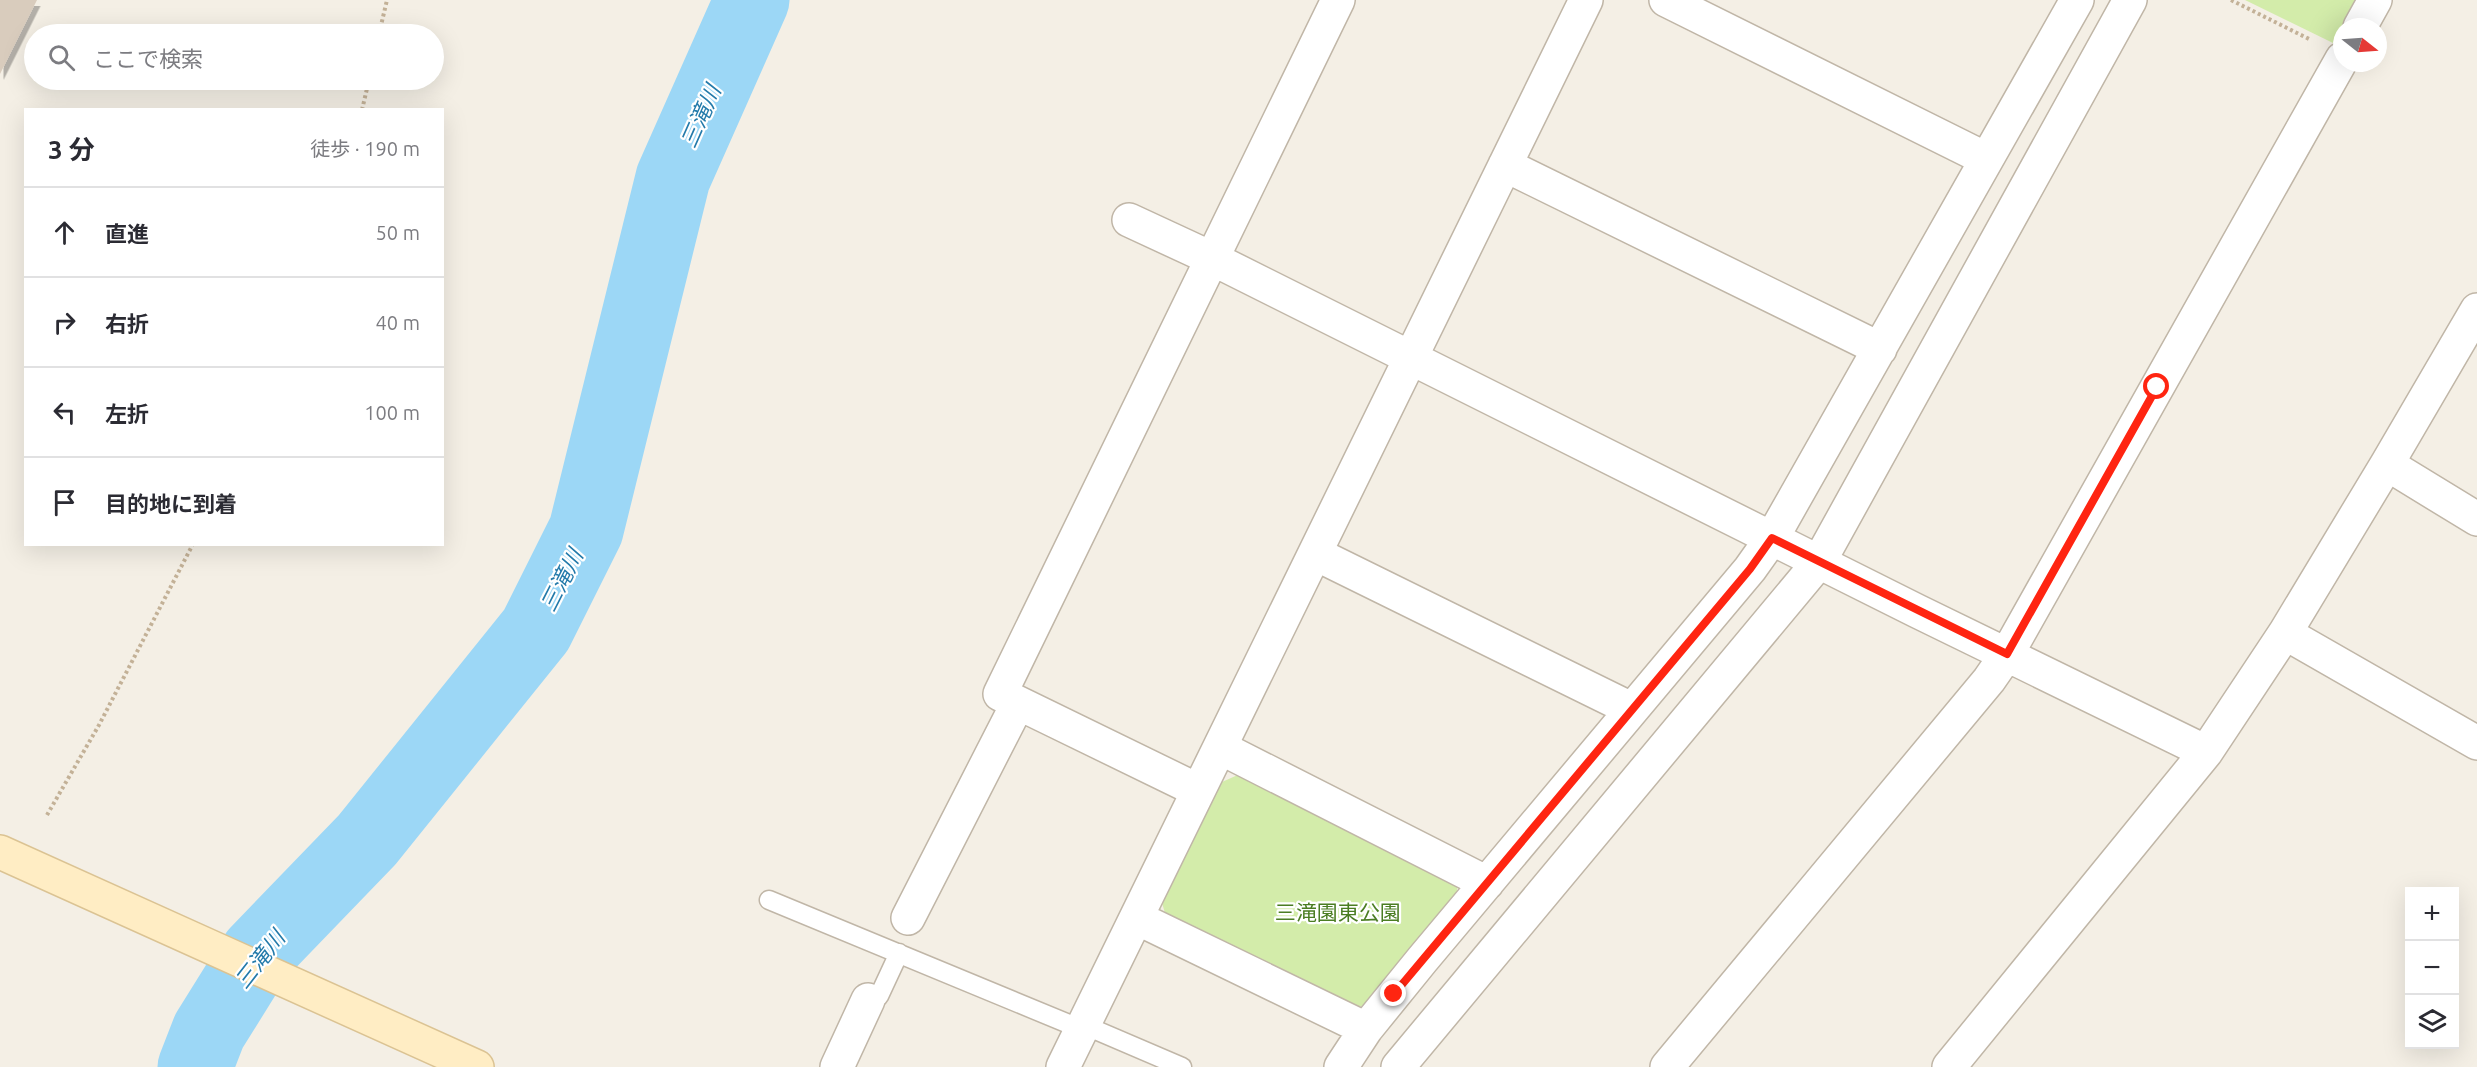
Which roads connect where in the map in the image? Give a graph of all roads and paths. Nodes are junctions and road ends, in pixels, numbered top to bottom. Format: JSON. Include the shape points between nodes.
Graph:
{"nodes":[{"id":1,"x":387,"y":0,"type":"edge"},
{"id":2,"x":1338,"y":0,"type":"edge"},
{"id":3,"x":1586,"y":0,"type":"edge"},
{"id":4,"x":1666,"y":0,"type":"edge"},
{"id":5,"x":2077,"y":0,"type":"edge"},
{"id":6,"x":2130,"y":0,"type":"edge"},
{"id":7,"x":2231,"y":0,"type":"edge"},
{"id":8,"x":2375,"y":0,"type":"edge"},
{"id":9,"x":2365,"y":18,"type":"edge"},
{"id":10,"x":381,"y":24,"type":"edge"},
{"id":11,"x":2312,"y":40,"type":"dead end"},
{"id":12,"x":2335,"y":72,"type":"edge"},
{"id":13,"x":367,"y":90,"type":"edge"},
{"id":14,"x":362,"y":108,"type":"edge"},
{"id":15,"x":1986,"y":159,"type":"junction"},
{"id":16,"x":1505,"y":165,"type":"junction"},
{"id":17,"x":1129,"y":220,"type":"dead end"},
{"id":18,"x":1210,"y":258,"type":"junction"},
{"id":19,"x":2477,"y":309,"type":"edge"},
{"id":20,"x":1880,"y":349,"type":"junction"},
{"id":21,"x":1410,"y":359,"type":"junction"},
{"id":22,"x":2387,"y":464,"type":"junction"},
{"id":23,"x":2477,"y":519,"type":"edge"},
{"id":24,"x":1772,"y":538,"type":"junction"},
{"id":25,"x":193,"y":546,"type":"edge"},
{"id":26,"x":1316,"y":554,"type":"junction"},
{"id":27,"x":1819,"y":562,"type":"junction"},
{"id":28,"x":2284,"y":633,"type":"junction"},
{"id":29,"x":2007,"y":654,"type":"junction"},
{"id":30,"x":1018,"y":703,"type":"junction"},
{"id":31,"x":1631,"y":710,"type":"junction"},
{"id":32,"x":2477,"y":743,"type":"edge"},
{"id":33,"x":1221,"y":748,"type":"junction"},
{"id":34,"x":2206,"y":752,"type":"junction"},
{"id":35,"x":1197,"y":790,"type":"junction"},
{"id":36,"x":47,"y":815,"type":"dead end"},
{"id":37,"x":7,"y":855,"type":"edge"},
{"id":38,"x":1487,"y":883,"type":"junction"},
{"id":39,"x":769,"y":900,"type":"dead end"},
{"id":40,"x":908,"y":918,"type":"dead end"},
{"id":41,"x":1137,"y":918,"type":"junction"},
{"id":42,"x":899,"y":953,"type":"junction"},
{"id":43,"x":868,"y":1000,"type":"joint"},
{"id":44,"x":1083,"y":1027,"type":"junction"},
{"id":45,"x":1366,"y":1029,"type":"junction"},
{"id":46,"x":477,"y":1067,"type":"edge"},
{"id":47,"x":837,"y":1067,"type":"edge"},
{"id":48,"x":1063,"y":1067,"type":"edge"},
{"id":49,"x":1182,"y":1067,"type":"edge"},
{"id":50,"x":1341,"y":1067,"type":"edge"},
{"id":51,"x":1398,"y":1067,"type":"edge"},
{"id":52,"x":1667,"y":1067,"type":"edge"},
{"id":53,"x":1949,"y":1067,"type":"edge"}],
"edges":[{"from":1,"to":10,"type":"path"},
{"from":2,"to":18,"type":"street"},
{"from":3,"to":16,"type":"street"},
{"from":4,"to":15,"type":"street"},
{"from":5,"to":15,"type":"street"},
{"from":6,"to":27,"type":"street"},
{"from":7,"to":11,"type":"path"},
{"from":8,"to":9,"type":"street"},
{"from":12,"to":29,"type":"street"},
{"from":13,"to":14,"type":"path"},
{"from":15,"to":20,"type":"street"},
{"from":16,"to":20,"type":"street"},
{"from":16,"to":21,"type":"street"},
{"from":17,"to":18,"type":"street"},
{"from":18,"to":21,"type":"street"},
{"from":18,"to":30,"type":"street","via":[[1000,694]]},
{"from":19,"to":22,"type":"street"},
{"from":20,"to":24,"type":"street"},
{"from":21,"to":24,"type":"street"},
{"from":21,"to":26,"type":"street"},
{"from":22,"to":23,"type":"street"},
{"from":22,"to":28,"type":"street"},
{"from":24,"to":27,"type":"street"},
{"from":24,"to":31,"type":"street"},
{"from":25,"to":36,"type":"path"},
{"from":26,"to":31,"type":"street"},
{"from":26,"to":33,"type":"street"},
{"from":27,"to":29,"type":"street"},
{"from":27,"to":51,"type":"street"},
{"from":28,"to":32,"type":"street"},
{"from":28,"to":34,"type":"street"},
{"from":29,"to":34,"type":"street"},
{"from":29,"to":52,"type":"street"},
{"from":30,"to":35,"type":"street"},
{"from":30,"to":40,"type":"street"},
{"from":31,"to":38,"type":"street"},
{"from":33,"to":35,"type":"street"},
{"from":33,"to":38,"type":"street"},
{"from":34,"to":53,"type":"street"},
{"from":35,"to":41,"type":"street"},
{"from":37,"to":46,"type":"street"},
{"from":38,"to":45,"type":"street"},
{"from":39,"to":42,"type":"lane"},
{"from":41,"to":44,"type":"street"},
{"from":41,"to":45,"type":"street"},
{"from":42,"to":43,"type":"lane","via":[[879,996]]},
{"from":42,"to":44,"type":"lane"},
{"from":43,"to":47,"type":"street"},
{"from":44,"to":48,"type":"street"},
{"from":44,"to":49,"type":"lane"},
{"from":45,"to":50,"type":"street"}]}
